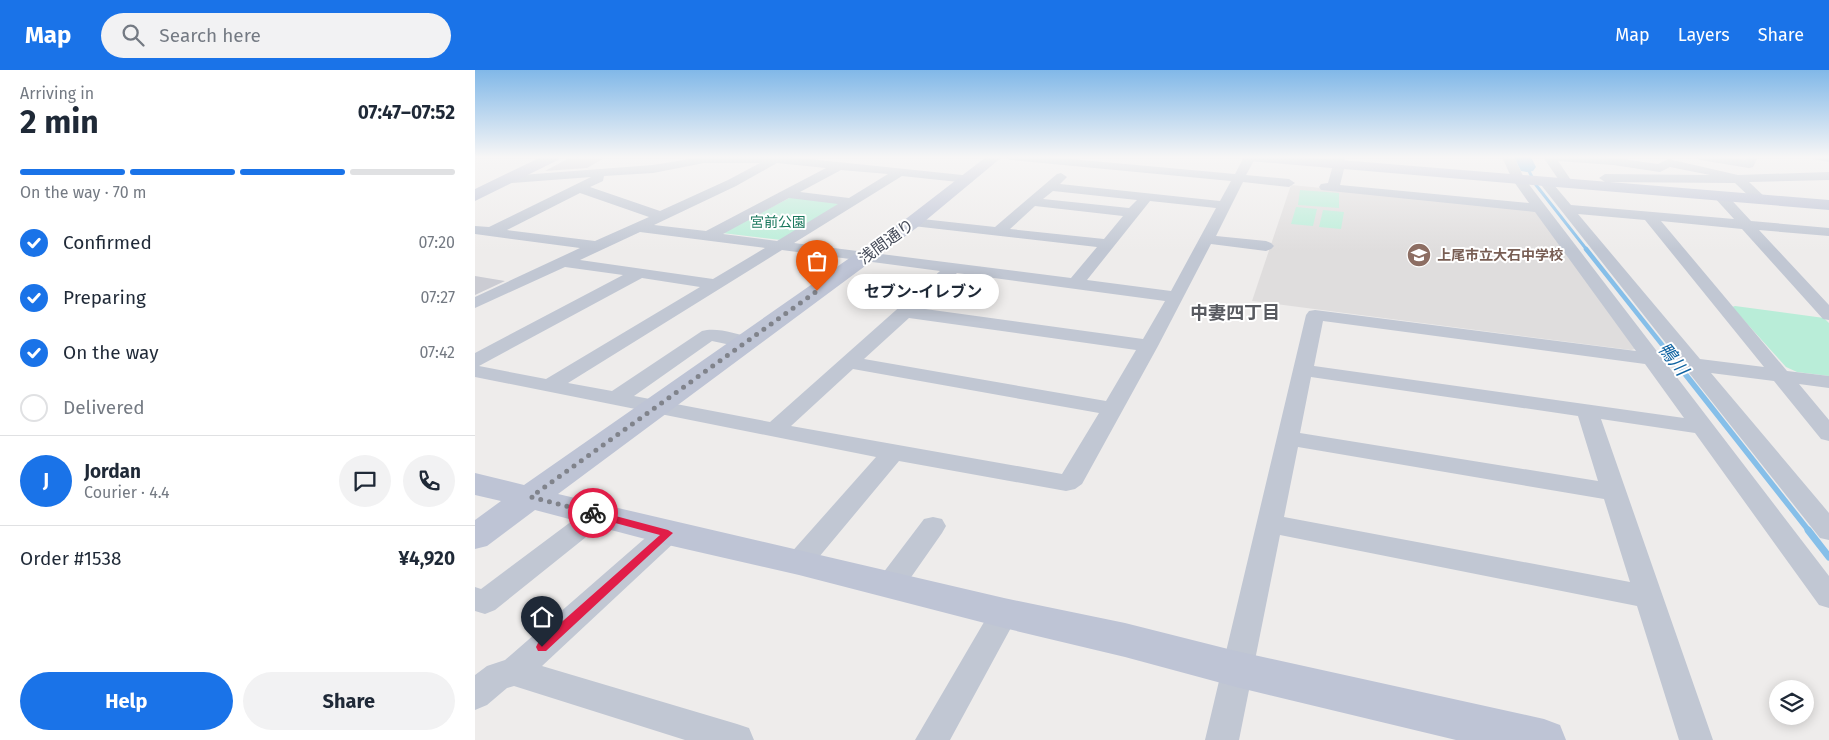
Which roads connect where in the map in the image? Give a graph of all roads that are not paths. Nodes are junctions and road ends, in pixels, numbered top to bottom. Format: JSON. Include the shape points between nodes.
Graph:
{"nodes":[{"id":1,"x":492,"y":188,"type":"edge"},
{"id":2,"x":579,"y":188,"type":"joint"},
{"id":3,"x":718,"y":188,"type":"edge"},
{"id":4,"x":798,"y":188,"type":"edge"},
{"id":5,"x":874,"y":188,"type":"edge"},
{"id":6,"x":956,"y":188,"type":"edge"},
{"id":7,"x":1049,"y":188,"type":"edge"},
{"id":8,"x":1063,"y":188,"type":"edge"},
{"id":9,"x":1234,"y":188,"type":"edge"},
{"id":10,"x":1342,"y":188,"type":"edge"},
{"id":11,"x":1525,"y":188,"type":"edge"},
{"id":12,"x":1550,"y":188,"type":"edge"},
{"id":13,"x":1659,"y":188,"type":"edge"},
{"id":14,"x":1748,"y":188,"type":"edge"},
{"id":15,"x":787,"y":194,"type":"junction"},
{"id":16,"x":475,"y":196,"type":"edge"},
{"id":17,"x":1720,"y":196,"type":"junction"},
{"id":18,"x":1147,"y":197,"type":"junction"},
{"id":19,"x":1760,"y":199,"type":"junction"},
{"id":20,"x":852,"y":202,"type":"junction"},
{"id":21,"x":1033,"y":202,"type":"junction"},
{"id":22,"x":1225,"y":204,"type":"junction"},
{"id":23,"x":1829,"y":205,"type":"edge"},
{"id":24,"x":1540,"y":208,"type":"junction"},
{"id":25,"x":1566,"y":209,"type":"junction"},
{"id":26,"x":1133,"y":213,"type":"junction"},
{"id":27,"x":660,"y":216,"type":"junction"},
{"id":28,"x":1650,"y":217,"type":"junction"},
{"id":29,"x":913,"y":222,"type":"junction"},
{"id":30,"x":1745,"y":225,"type":"junction"},
{"id":31,"x":638,"y":227,"type":"junction"},
{"id":32,"x":475,"y":230,"type":"edge"},
{"id":33,"x":999,"y":231,"type":"junction"},
{"id":34,"x":491,"y":232,"type":"junction"},
{"id":35,"x":1829,"y":232,"type":"edge"},
{"id":36,"x":708,"y":236,"type":"junction"},
{"id":37,"x":1206,"y":239,"type":"junction"},
{"id":38,"x":1108,"y":244,"type":"junction"},
{"id":39,"x":780,"y":245,"type":"junction"},
{"id":40,"x":597,"y":246,"type":"junction"},
{"id":41,"x":1267,"y":246,"type":"dead end"},
{"id":42,"x":865,"y":256,"type":"junction"},
{"id":43,"x":564,"y":262,"type":"junction"},
{"id":44,"x":953,"y":268,"type":"junction"},
{"id":45,"x":639,"y":273,"type":"junction"},
{"id":46,"x":1076,"y":283,"type":"junction"},
{"id":47,"x":716,"y":284,"type":"junction"},
{"id":48,"x":1176,"y":297,"type":"junction"},
{"id":49,"x":475,"y":303,"type":"edge"},
{"id":50,"x":906,"y":312,"type":"junction"},
{"id":51,"x":1829,"y":314,"type":"edge"},
{"id":52,"x":745,"y":342,"type":"junction"},
{"id":53,"x":1149,"y":346,"type":"junction"},
{"id":54,"x":1651,"y":359,"type":"junction"},
{"id":55,"x":475,"y":361,"type":"edge"},
{"id":56,"x":848,"y":362,"type":"junction"},
{"id":57,"x":1694,"y":364,"type":"junction"},
{"id":58,"x":1303,"y":370,"type":"junction"},
{"id":59,"x":475,"y":371,"type":"edge"},
{"id":60,"x":1782,"y":376,"type":"junction"},
{"id":61,"x":1829,"y":382,"type":"edge"},
{"id":62,"x":549,"y":386,"type":"junction"},
{"id":63,"x":615,"y":399,"type":"junction"},
{"id":64,"x":656,"y":407,"type":"junction"},
{"id":65,"x":1113,"y":408,"type":"junction"},
{"id":66,"x":1587,"y":410,"type":"junction"},
{"id":67,"x":1701,"y":427,"type":"junction"},
{"id":68,"x":775,"y":429,"type":"junction"},
{"id":69,"x":1829,"y":434,"type":"edge"},
{"id":70,"x":1288,"y":438,"type":"junction"},
{"id":71,"x":893,"y":453,"type":"junction"},
{"id":72,"x":475,"y":484,"type":"edge"},
{"id":73,"x":1614,"y":492,"type":"junction"},
{"id":74,"x":531,"y":497,"type":"junction"},
{"id":75,"x":597,"y":514,"type":"junction"},
{"id":76,"x":1269,"y":524,"type":"junction"},
{"id":77,"x":933,"y":526,"type":"dead end"},
{"id":78,"x":1829,"y":531,"type":"edge"},
{"id":79,"x":668,"y":533,"type":"junction"},
{"id":80,"x":475,"y":537,"type":"edge"},
{"id":81,"x":799,"y":562,"type":"junction"},
{"id":82,"x":891,"y":585,"type":"junction"},
{"id":83,"x":1649,"y":597,"type":"junction"},
{"id":84,"x":1829,"y":597,"type":"edge"},
{"id":85,"x":475,"y":599,"type":"edge"},
{"id":86,"x":1003,"y":613,"type":"junction"},
{"id":87,"x":1236,"y":669,"type":"junction"},
{"id":88,"x":514,"y":672,"type":"junction"},
{"id":89,"x":475,"y":696,"type":"edge"},
{"id":90,"x":737,"y":740,"type":"edge"},
{"id":91,"x":932,"y":740,"type":"edge"},
{"id":92,"x":1222,"y":740,"type":"edge"},
{"id":93,"x":1544,"y":740,"type":"edge"},
{"id":94,"x":1696,"y":740,"type":"edge"}],
"edges":[{"from":1,"to":16,"type":"street"},
{"from":2,"to":27,"type":"street"},
{"from":2,"to":34,"type":"street"},
{"from":3,"to":27,"type":"street"},
{"from":4,"to":15,"type":"street"},
{"from":5,"to":20,"type":"street"},
{"from":6,"to":29,"type":"street","name":"浅間通り"},
{"from":7,"to":21,"type":"street"},
{"from":8,"to":18,"type":"street"},
{"from":9,"to":22,"type":"street"},
{"from":10,"to":24,"type":"street"},
{"from":11,"to":24,"type":"street"},
{"from":12,"to":25,"type":"street"},
{"from":13,"to":17,"type":"street"},
{"from":14,"to":19,"type":"street"},
{"from":15,"to":20,"type":"street"},
{"from":15,"to":36,"type":"street"},
{"from":17,"to":19,"type":"street"},
{"from":17,"to":30,"type":"street"},
{"from":18,"to":22,"type":"street"},
{"from":18,"to":26,"type":"street"},
{"from":19,"to":23,"type":"street"},
{"from":20,"to":39,"type":"street"},
{"from":21,"to":26,"type":"street"},
{"from":21,"to":33,"type":"street"},
{"from":22,"to":37,"type":"street"},
{"from":24,"to":54,"type":"street"},
{"from":25,"to":28,"type":"street"},
{"from":25,"to":57,"type":"street"},
{"from":26,"to":38,"type":"street"},
{"from":27,"to":31,"type":"street"},
{"from":28,"to":30,"type":"street"},
{"from":28,"to":60,"type":"street"},
{"from":29,"to":33,"type":"street"},
{"from":29,"to":42,"type":"street","name":"浅間通り"},
{"from":30,"to":35,"type":"street"},
{"from":30,"to":51,"type":"street"},
{"from":31,"to":36,"type":"street"},
{"from":31,"to":40,"type":"street"},
{"from":32,"to":34,"type":"street"},
{"from":33,"to":38,"type":"street"},
{"from":34,"to":40,"type":"street"},
{"from":36,"to":39,"type":"street"},
{"from":37,"to":41,"type":"street"},
{"from":37,"to":48,"type":"street"},
{"from":38,"to":46,"type":"street"},
{"from":39,"to":42,"type":"street"},
{"from":39,"to":47,"type":"street"},
{"from":40,"to":43,"type":"street"},
{"from":42,"to":44,"type":"street"},
{"from":42,"to":52,"type":"street","name":"浅間通り"},
{"from":43,"to":45,"type":"street"},
{"from":43,"to":49,"type":"street"},
{"from":44,"to":46,"type":"street","via":[[983,272],[996,259],[1020,262],[1007,275]]},
{"from":44,"to":50,"type":"street"},
{"from":45,"to":47,"type":"street"},
{"from":45,"to":55,"type":"street"},
{"from":46,"to":48,"type":"street"},
{"from":47,"to":62,"type":"street"},
{"from":48,"to":53,"type":"street"},
{"from":50,"to":53,"type":"street"},
{"from":50,"to":56,"type":"street"},
{"from":52,"to":63,"type":"street","via":[[709,335]]},
{"from":52,"to":64,"type":"street","name":"浅間通り"},
{"from":53,"to":65,"type":"street"},
{"from":54,"to":57,"type":"street"},
{"from":54,"to":58,"type":"street","via":[[1315,315]]},
{"from":54,"to":67,"type":"street"},
{"from":56,"to":65,"type":"street"},
{"from":56,"to":68,"type":"street"},
{"from":57,"to":60,"type":"street"},
{"from":57,"to":78,"type":"street"},
{"from":58,"to":66,"type":"street"},
{"from":58,"to":70,"type":"street"},
{"from":59,"to":62,"type":"street"},
{"from":60,"to":61,"type":"street"},
{"from":60,"to":69,"type":"street"},
{"from":62,"to":63,"type":"street"},
{"from":63,"to":64,"type":"street"},
{"from":64,"to":68,"type":"street"},
{"from":64,"to":74,"type":"street","name":"浅間通り"},
{"from":65,"to":71,"type":"street","via":[[1073,478],[1067,483]]},
{"from":66,"to":67,"type":"street"},
{"from":66,"to":73,"type":"street"},
{"from":67,"to":84,"type":"street"},
{"from":68,"to":71,"type":"street"},
{"from":70,"to":73,"type":"street"},
{"from":70,"to":76,"type":"street"},
{"from":71,"to":81,"type":"street"},
{"from":72,"to":74,"type":"street"},
{"from":73,"to":83,"type":"street"},
{"from":74,"to":75,"type":"street"},
{"from":74,"to":80,"type":"street","name":"浅間通り"},
{"from":75,"to":79,"type":"street"},
{"from":75,"to":85,"type":"street","via":[[485,602]]},
{"from":76,"to":83,"type":"street"},
{"from":76,"to":87,"type":"street"},
{"from":77,"to":82,"type":"street"},
{"from":79,"to":81,"type":"street"},
{"from":79,"to":88,"type":"street"},
{"from":81,"to":82,"type":"street"},
{"from":82,"to":86,"type":"street"},
{"from":83,"to":94,"type":"street"},
{"from":86,"to":87,"type":"street"},
{"from":86,"to":91,"type":"street"},
{"from":87,"to":92,"type":"street"},
{"from":87,"to":93,"type":"street"},
{"from":88,"to":89,"type":"street","via":[[498,676]]},
{"from":88,"to":90,"type":"street"}]}
